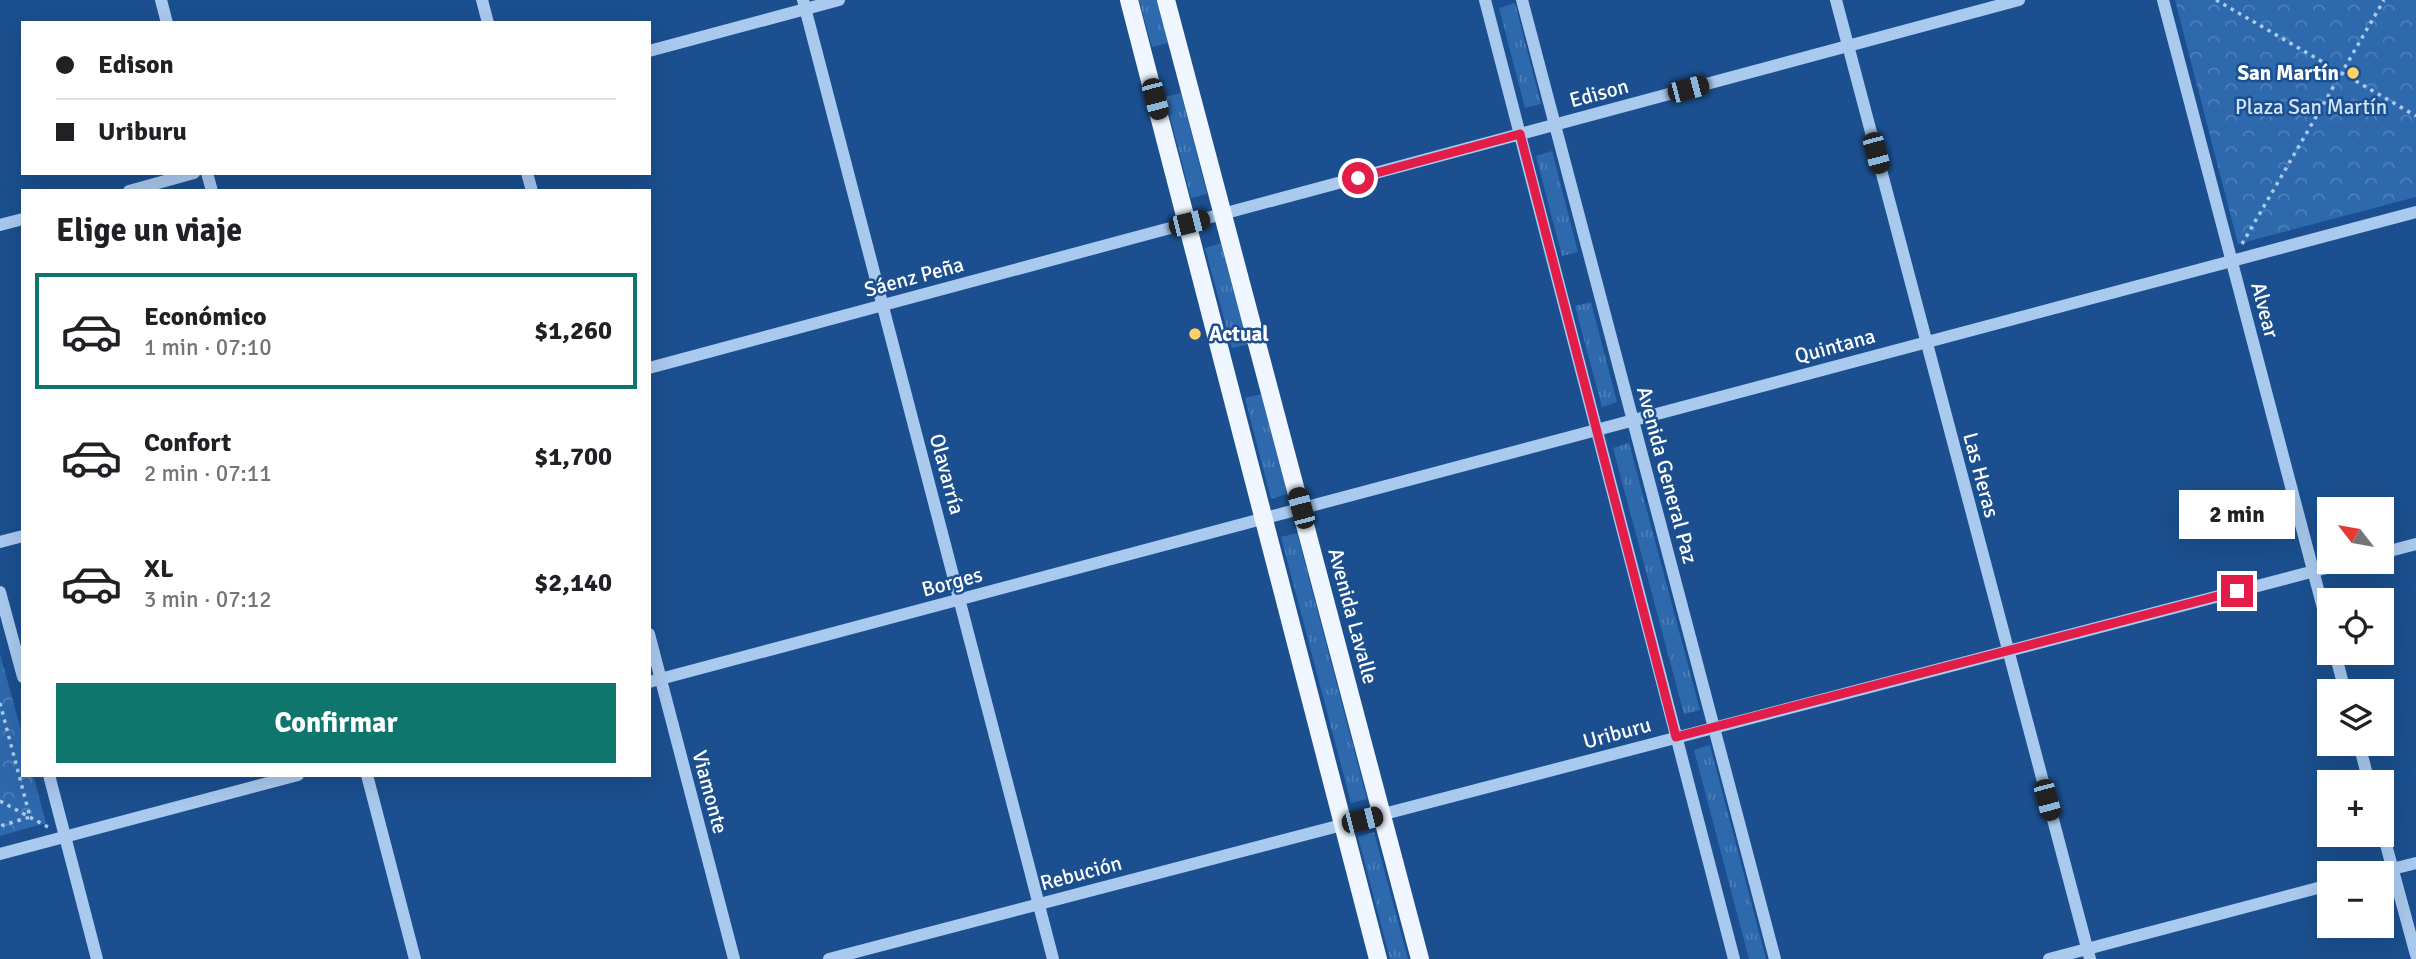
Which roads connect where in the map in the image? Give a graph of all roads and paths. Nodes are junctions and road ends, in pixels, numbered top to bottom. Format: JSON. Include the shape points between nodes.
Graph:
{"nodes":[{"id":1,"x":161,"y":0,"type":"edge"},
{"id":2,"x":482,"y":0,"type":"edge"},
{"id":3,"x":839,"y":0,"type":"edge"},
{"id":4,"x":1129,"y":0,"type":"edge"},
{"id":5,"x":1166,"y":0,"type":"edge"},
{"id":6,"x":1485,"y":0,"type":"edge"},
{"id":7,"x":1522,"y":0,"type":"edge"},
{"id":8,"x":1836,"y":0,"type":"edge"},
{"id":9,"x":2019,"y":0,"type":"edge"},
{"id":10,"x":2163,"y":0,"type":"edge"},
{"id":11,"x":2216,"y":0,"type":"edge"},
{"id":12,"x":2384,"y":0,"type":"edge"},
{"id":13,"x":804,"y":4,"type":"edge"},
{"id":14,"x":166,"y":21,"type":"edge"},
{"id":15,"x":487,"y":21,"type":"edge"},
{"id":16,"x":1848,"y":46,"type":"junction"},
{"id":17,"x":651,"y":50,"type":"edge"},
{"id":18,"x":2342,"y":73,"type":"junction"},
{"id":19,"x":2416,"y":116,"type":"edge"},
{"id":20,"x":1555,"y":125,"type":"junction"},
{"id":21,"x":1520,"y":134,"type":"junction"},
{"id":22,"x":187,"y":175,"type":"edge"},
{"id":23,"x":136,"y":189,"type":"edge"},
{"id":24,"x":2416,"y":212,"type":"edge"},
{"id":25,"x":1223,"y":214,"type":"junction"},
{"id":26,"x":21,"y":220,"type":"edge"},
{"id":27,"x":1189,"y":223,"type":"junction"},
{"id":28,"x":0,"y":226,"type":"edge"},
{"id":29,"x":2232,"y":261,"type":"junction"},
{"id":30,"x":883,"y":305,"type":"junction"},
{"id":31,"x":1926,"y":342,"type":"junction"},
{"id":32,"x":651,"y":367,"type":"edge"},
{"id":33,"x":1633,"y":419,"type":"junction"},
{"id":34,"x":1598,"y":429,"type":"junction"},
{"id":35,"x":1301,"y":508,"type":"junction"},
{"id":36,"x":1264,"y":520,"type":"junction"},
{"id":37,"x":21,"y":537,"type":"edge"},
{"id":38,"x":0,"y":542,"type":"edge"},
{"id":39,"x":2416,"y":544,"type":"edge"},
{"id":40,"x":2394,"y":550,"type":"edge"},
{"id":41,"x":2317,"y":570,"type":"edge"},
{"id":42,"x":2314,"y":571,"type":"junction"},
{"id":43,"x":2318,"y":588,"type":"edge"},
{"id":44,"x":0,"y":592,"type":"edge"},
{"id":45,"x":960,"y":600,"type":"junction"},
{"id":46,"x":651,"y":650,"type":"edge"},
{"id":47,"x":2008,"y":651,"type":"junction"},
{"id":48,"x":21,"y":670,"type":"edge"},
{"id":49,"x":655,"y":681,"type":"edge"},
{"id":50,"x":0,"y":703,"type":"edge"},
{"id":51,"x":1714,"y":728,"type":"junction"},
{"id":52,"x":1676,"y":737,"type":"junction"},
{"id":53,"x":50,"y":777,"type":"edge"},
{"id":54,"x":290,"y":777,"type":"edge"},
{"id":55,"x":368,"y":777,"type":"edge"},
{"id":56,"x":0,"y":801,"type":"edge"},
{"id":57,"x":1382,"y":815,"type":"junction"},
{"id":58,"x":30,"y":817,"type":"junction"},
{"id":59,"x":1343,"y":825,"type":"junction"},
{"id":60,"x":0,"y":826,"type":"edge"},
{"id":61,"x":65,"y":837,"type":"junction"},
{"id":62,"x":0,"y":854,"type":"edge"},
{"id":63,"x":2416,"y":863,"type":"edge"},
{"id":64,"x":2394,"y":868,"type":"edge"},
{"id":65,"x":2394,"y":876,"type":"edge"},
{"id":66,"x":2317,"y":889,"type":"edge"},
{"id":67,"x":1039,"y":904,"type":"junction"},
{"id":68,"x":2088,"y":954,"type":"edge"},
{"id":69,"x":2416,"y":955,"type":"edge"},
{"id":70,"x":97,"y":959,"type":"edge"},
{"id":71,"x":415,"y":959,"type":"edge"},
{"id":72,"x":734,"y":959,"type":"edge"},
{"id":73,"x":830,"y":959,"type":"edge"},
{"id":74,"x":1053,"y":959,"type":"edge"},
{"id":75,"x":1378,"y":959,"type":"edge"},
{"id":76,"x":1420,"y":959,"type":"edge"},
{"id":77,"x":1734,"y":959,"type":"edge"},
{"id":78,"x":1776,"y":959,"type":"edge"},
{"id":79,"x":2049,"y":959,"type":"edge"}],
"edges":[{"from":1,"to":14,"type":"street"},
{"from":2,"to":15,"type":"street"},
{"from":3,"to":13,"type":"street"},
{"from":4,"to":27,"type":"main road"},
{"from":5,"to":25,"type":"main road","name":"Avenida Lavalle"},
{"from":6,"to":21,"type":"street"},
{"from":7,"to":20,"type":"street","name":"Avenida General Paz"},
{"from":8,"to":16,"type":"street","name":"Las Heras"},
{"from":9,"to":16,"type":"street","name":"Edison"},
{"from":10,"to":29,"type":"street","name":"Alvear"},
{"from":11,"to":18,"type":"path"},
{"from":12,"to":18,"type":"path"},
{"from":13,"to":17,"type":"street"},
{"from":13,"to":30,"type":"street","name":"Olavarría"},
{"from":16,"to":20,"type":"street","name":"Edison"},
{"from":16,"to":31,"type":"street","name":"Las Heras"},
{"from":18,"to":19,"type":"path"},
{"from":18,"to":29,"type":"path"},
{"from":20,"to":21,"type":"street","name":"Edison"},
{"from":20,"to":33,"type":"street","name":"Avenida General Paz"},
{"from":21,"to":25,"type":"street","name":"Edison"},
{"from":21,"to":34,"type":"street"},
{"from":22,"to":23,"type":"street"},
{"from":24,"to":29,"type":"street","name":"Quintana"},
{"from":25,"to":27,"type":"street","name":"Edison"},
{"from":25,"to":35,"type":"main road","name":"Avenida Lavalle"},
{"from":26,"to":28,"type":"street"},
{"from":27,"to":30,"type":"street","name":"Sáenz Peña"},
{"from":27,"to":36,"type":"main road"},
{"from":29,"to":31,"type":"street","name":"Quintana"},
{"from":29,"to":42,"type":"street","name":"Alvear"},
{"from":30,"to":32,"type":"street","name":"Sáenz Peña"},
{"from":30,"to":45,"type":"street","name":"Olavarría"},
{"from":31,"to":33,"type":"street","name":"Quintana"},
{"from":31,"to":47,"type":"street","name":"Las Heras"},
{"from":33,"to":34,"type":"street","name":"Quintana"},
{"from":33,"to":51,"type":"street","name":"Avenida General Paz"},
{"from":34,"to":35,"type":"street","name":"Quintana"},
{"from":34,"to":52,"type":"street"},
{"from":35,"to":36,"type":"street","name":"Quintana"},
{"from":35,"to":57,"type":"main road","name":"Avenida Lavalle"},
{"from":36,"to":45,"type":"street","name":"Borges"},
{"from":36,"to":59,"type":"main road"},
{"from":37,"to":38,"type":"street"},
{"from":39,"to":40,"type":"street"},
{"from":41,"to":42,"type":"street","name":"Uriburu"},
{"from":42,"to":43,"type":"street","name":"Alvear"},
{"from":42,"to":47,"type":"street","name":"Uriburu"},
{"from":44,"to":48,"type":"street"},
{"from":45,"to":49,"type":"street","name":"Borges"},
{"from":45,"to":67,"type":"street","name":"Olavarría"},
{"from":46,"to":49,"type":"street","name":"Viamonte"},
{"from":47,"to":51,"type":"street","name":"Uriburu"},
{"from":47,"to":68,"type":"street","name":"Las Heras"},
{"from":49,"to":72,"type":"street","name":"Viamonte"},
{"from":50,"to":58,"type":"path"},
{"from":51,"to":52,"type":"street","name":"Uriburu"},
{"from":51,"to":78,"type":"street","name":"Avenida General Paz"},
{"from":52,"to":57,"type":"street","name":"Uriburu"},
{"from":52,"to":77,"type":"street"},
{"from":53,"to":61,"type":"street"},
{"from":54,"to":61,"type":"street"},
{"from":55,"to":71,"type":"street"},
{"from":56,"to":58,"type":"path"},
{"from":57,"to":59,"type":"street","name":"Uriburu"},
{"from":57,"to":76,"type":"main road","name":"Avenida Lavalle"},
{"from":58,"to":60,"type":"path"},
{"from":58,"to":61,"type":"path"},
{"from":59,"to":67,"type":"street","name":"Rebución"},
{"from":59,"to":75,"type":"main road"},
{"from":61,"to":62,"type":"street"},
{"from":61,"to":70,"type":"street"},
{"from":63,"to":64,"type":"street"},
{"from":65,"to":69,"type":"street"},
{"from":66,"to":68,"type":"street"},
{"from":67,"to":73,"type":"street","name":"Rebución"},
{"from":67,"to":74,"type":"street","name":"Olavarría"},
{"from":68,"to":79,"type":"street"}]}
